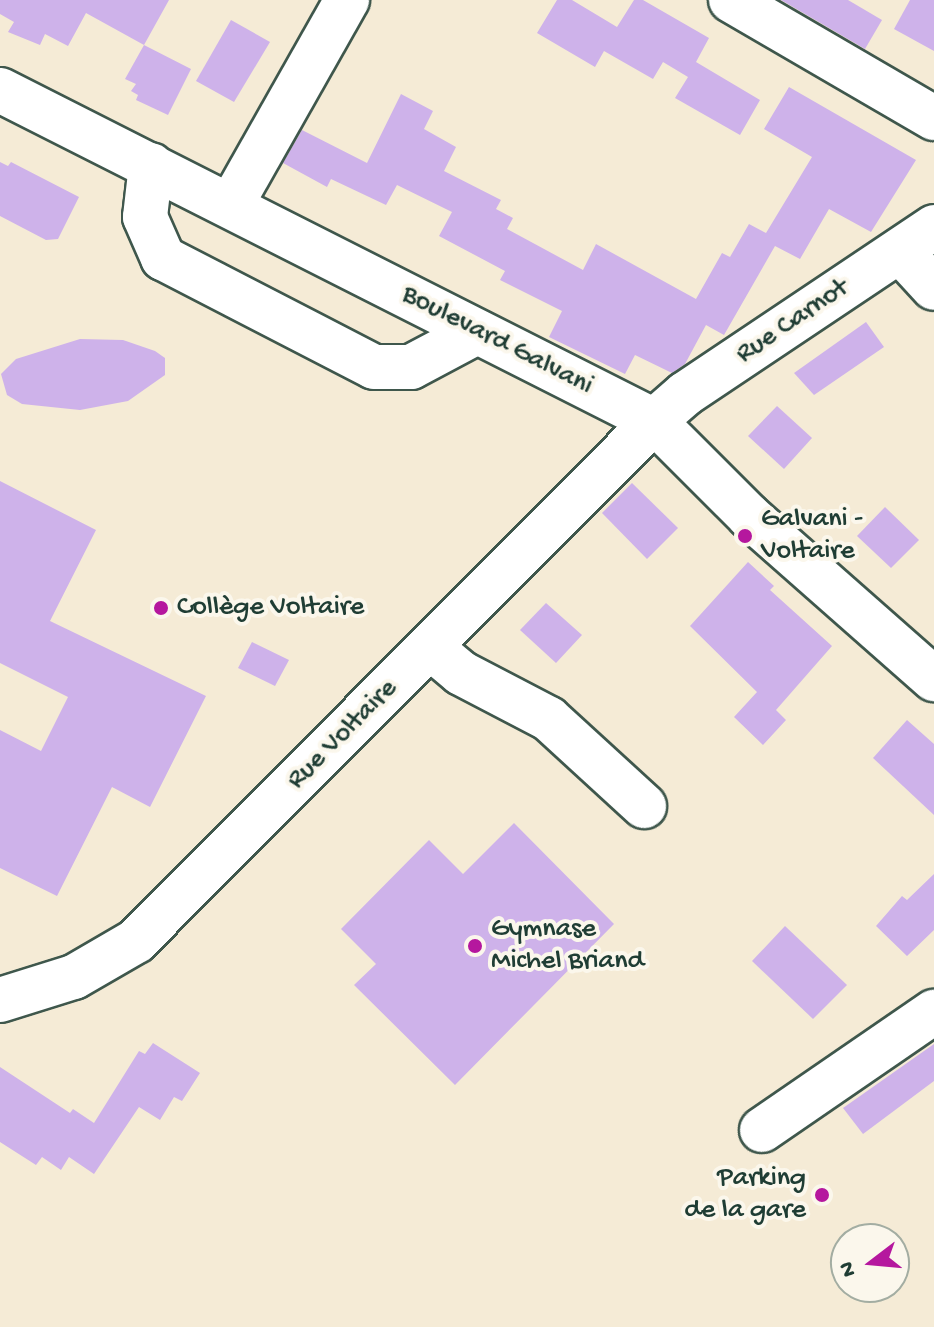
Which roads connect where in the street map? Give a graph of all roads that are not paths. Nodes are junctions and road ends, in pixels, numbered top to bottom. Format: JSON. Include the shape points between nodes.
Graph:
{"nodes":[{"id":1,"x":347,"y":0,"type":"edge"},
{"id":2,"x":731,"y":0,"type":"edge"},
{"id":3,"x":0,"y":90,"type":"edge"},
{"id":4,"x":934,"y":118,"type":"edge"},
{"id":5,"x":151,"y":165,"type":"junction"},
{"id":6,"x":231,"y":205,"type":"junction"},
{"id":7,"x":917,"y":239,"type":"edge"},
{"id":8,"x":934,"y":288,"type":"edge"},
{"id":9,"x":477,"y":332,"type":"junction"},
{"id":10,"x":654,"y":421,"type":"junction"},
{"id":11,"x":430,"y":647,"type":"junction"},
{"id":12,"x":934,"y":679,"type":"edge"},
{"id":13,"x":644,"y":806,"type":"dead end"},
{"id":14,"x":0,"y":1000,"type":"edge"},
{"id":15,"x":934,"y":1012,"type":"edge"},
{"id":16,"x":762,"y":1130,"type":"dead end"}],
"edges":[{"from":1,"to":6,"type":"street"},
{"from":2,"to":4,"type":"street"},
{"from":3,"to":5,"type":"street","name":"Boulevard Galvani"},
{"from":5,"to":6,"type":"street","name":"Boulevard Galvani"},
{"from":5,"to":9,"type":"street","via":[[145,217],[163,258],[374,367],[411,367]]},
{"from":6,"to":9,"type":"street","name":"Boulevard Galvani"},
{"from":7,"to":8,"type":"street"},
{"from":7,"to":10,"type":"street","name":"Rue Carnot","via":[[685,394]]},
{"from":9,"to":10,"type":"street","name":"Boulevard Galvani"},
{"from":10,"to":11,"type":"street","name":"Rue Voltaire"},
{"from":10,"to":12,"type":"street","name":"Boulevard Galvani","via":[[749,516]]},
{"from":11,"to":13,"type":"street","via":[[461,673],[549,719]]},
{"from":11,"to":14,"type":"street","name":"Rue Voltaire","via":[[136,941],[74,977]]},
{"from":15,"to":16,"type":"street"}]}
